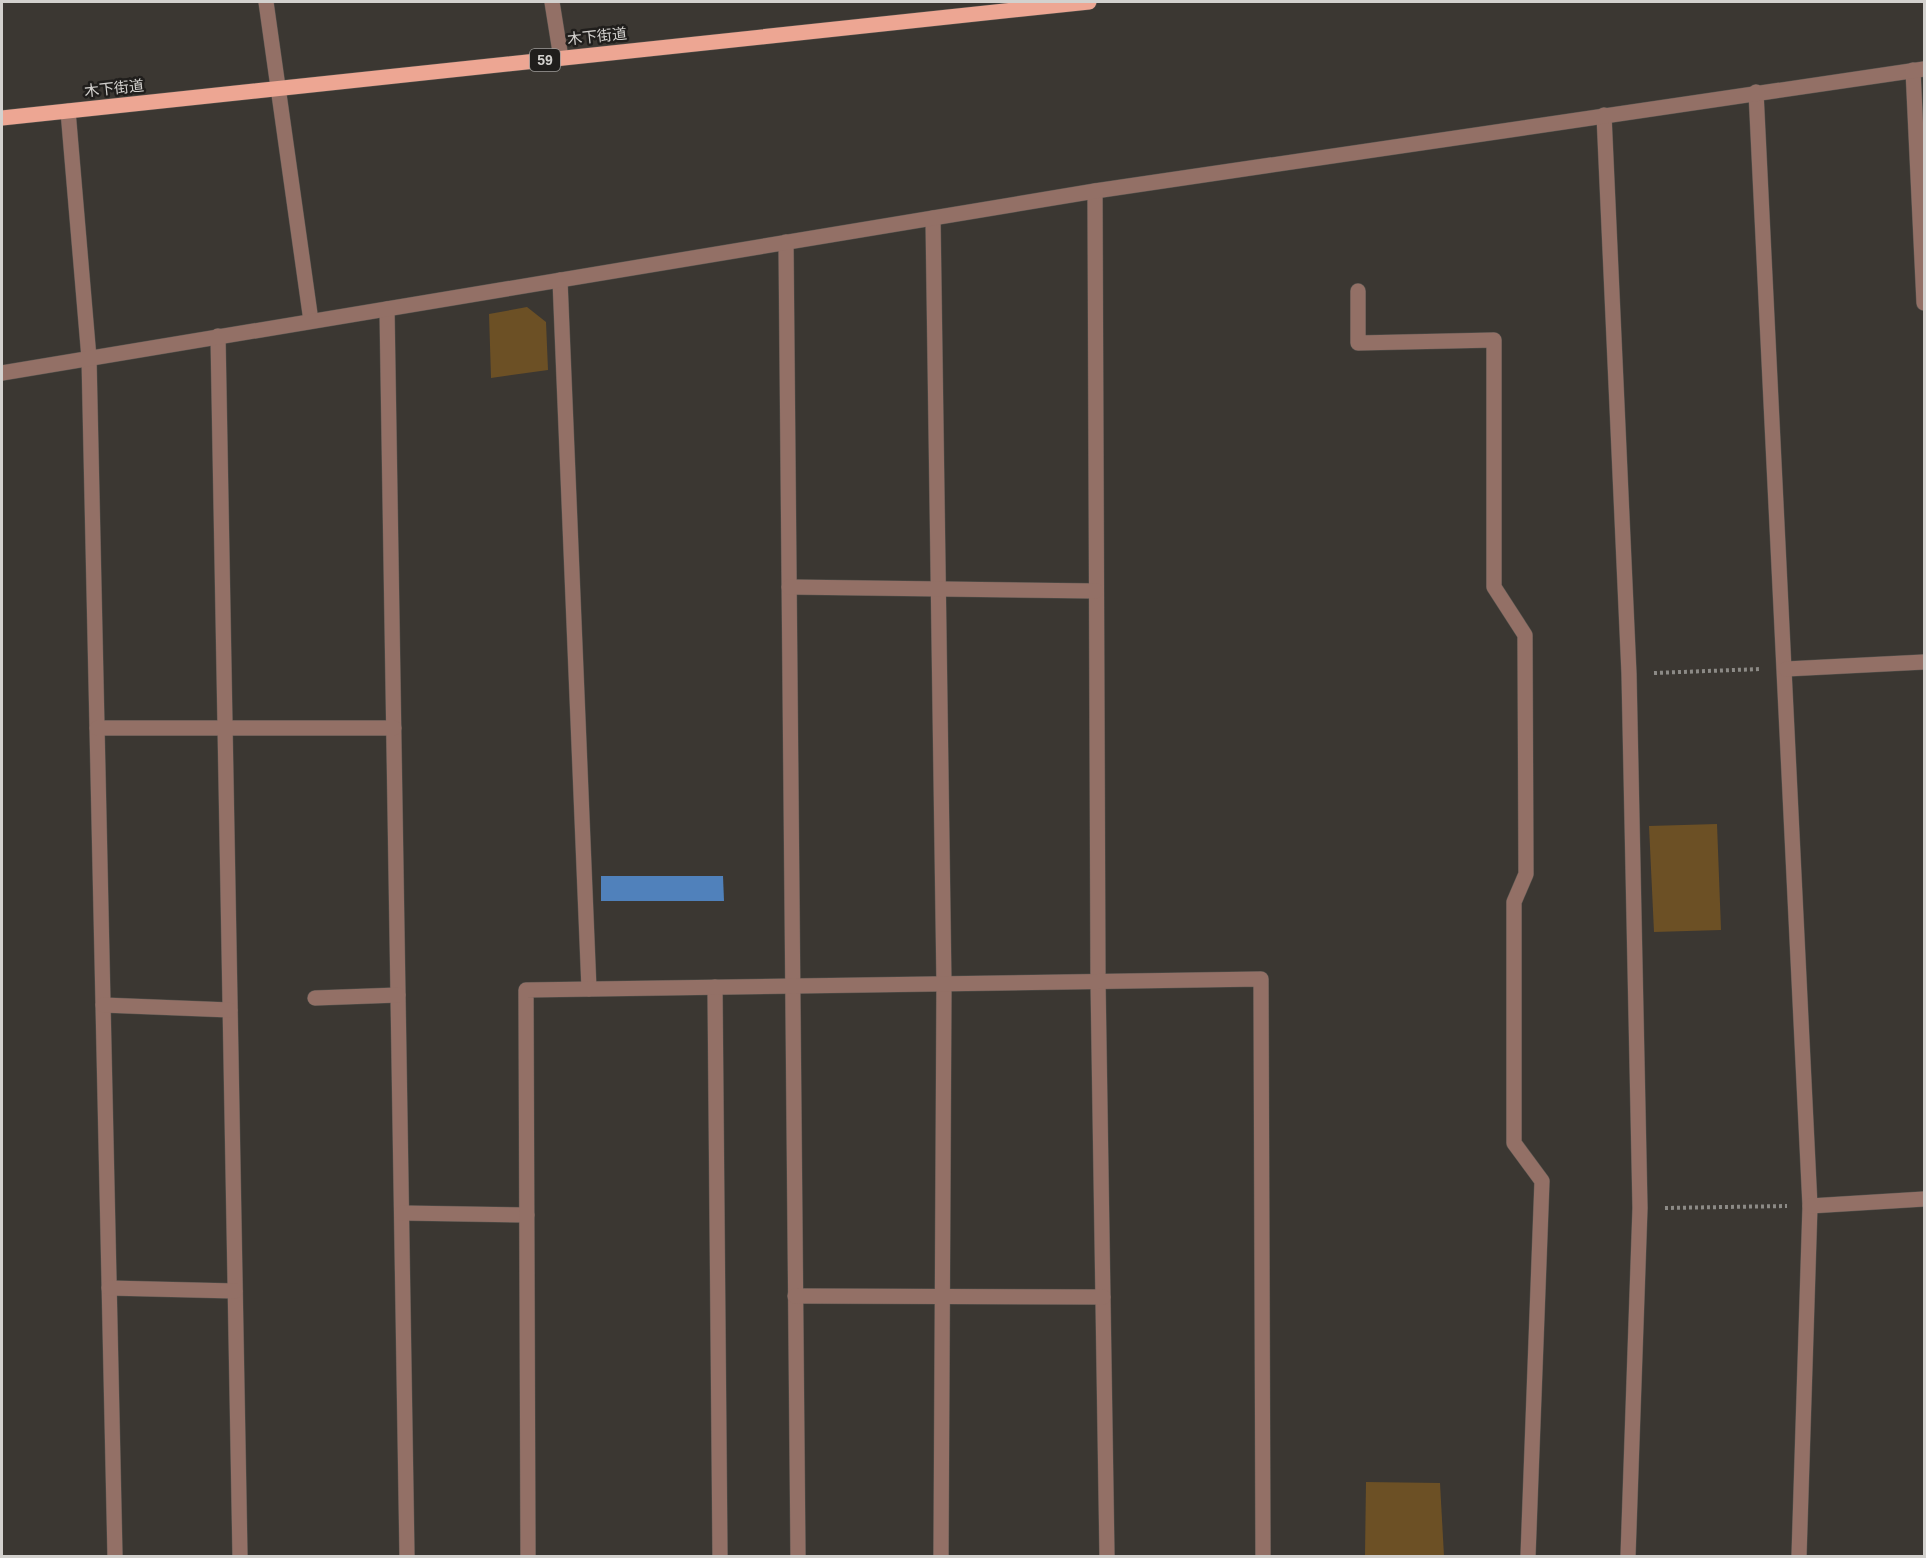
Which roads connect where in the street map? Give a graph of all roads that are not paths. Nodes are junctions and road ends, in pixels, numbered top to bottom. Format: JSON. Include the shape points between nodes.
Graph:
{"nodes":[{"id":1,"x":266,"y":2,"type":"edge"},
{"id":2,"x":552,"y":2,"type":"edge"},
{"id":3,"x":1089,"y":2,"type":"edge"},
{"id":4,"x":561,"y":58,"type":"junction"},
{"id":5,"x":1919,"y":69,"type":"edge"},
{"id":6,"x":280,"y":88,"type":"junction"},
{"id":7,"x":1756,"y":92,"type":"junction"},
{"id":8,"x":68,"y":111,"type":"junction"},
{"id":9,"x":1604,"y":115,"type":"junction"},
{"id":10,"x":2,"y":118,"type":"edge"},
{"id":11,"x":1095,"y":191,"type":"junction"},
{"id":12,"x":933,"y":218,"type":"junction"},
{"id":13,"x":786,"y":242,"type":"junction"},
{"id":14,"x":560,"y":280,"type":"junction"},
{"id":15,"x":1358,"y":291,"type":"dead end"},
{"id":16,"x":1924,"y":303,"type":"edge"},
{"id":17,"x":387,"y":309,"type":"junction"},
{"id":18,"x":311,"y":321,"type":"junction"},
{"id":19,"x":218,"y":336,"type":"junction"},
{"id":20,"x":89,"y":358,"type":"junction"},
{"id":21,"x":2,"y":373,"type":"edge"},
{"id":22,"x":789,"y":587,"type":"junction"},
{"id":23,"x":939,"y":589,"type":"junction"},
{"id":24,"x":1096,"y":591,"type":"junction"},
{"id":25,"x":1924,"y":662,"type":"edge"},
{"id":26,"x":1786,"y":669,"type":"junction"},
{"id":27,"x":97,"y":728,"type":"junction"},
{"id":28,"x":225,"y":728,"type":"junction"},
{"id":29,"x":394,"y":728,"type":"junction"},
{"id":30,"x":1098,"y":981,"type":"junction"},
{"id":31,"x":944,"y":984,"type":"junction"},
{"id":32,"x":792,"y":986,"type":"junction"},
{"id":33,"x":715,"y":987,"type":"junction"},
{"id":34,"x":589,"y":989,"type":"junction"},
{"id":35,"x":398,"y":995,"type":"junction"},
{"id":36,"x":315,"y":998,"type":"dead end"},
{"id":37,"x":103,"y":1005,"type":"junction"},
{"id":38,"x":230,"y":1010,"type":"junction"},
{"id":39,"x":1924,"y":1199,"type":"edge"},
{"id":40,"x":1810,"y":1206,"type":"junction"},
{"id":41,"x":402,"y":1213,"type":"junction"},
{"id":42,"x":527,"y":1215,"type":"junction"},
{"id":43,"x":109,"y":1288,"type":"junction"},
{"id":44,"x":235,"y":1291,"type":"junction"},
{"id":45,"x":795,"y":1296,"type":"junction"},
{"id":46,"x":943,"y":1296,"type":"junction"},
{"id":47,"x":1103,"y":1297,"type":"junction"},
{"id":48,"x":115,"y":1557,"type":"edge"},
{"id":49,"x":240,"y":1557,"type":"edge"},
{"id":50,"x":407,"y":1557,"type":"edge"},
{"id":51,"x":528,"y":1557,"type":"edge"},
{"id":52,"x":720,"y":1557,"type":"edge"},
{"id":53,"x":798,"y":1557,"type":"edge"},
{"id":54,"x":941,"y":1557,"type":"edge"},
{"id":55,"x":1107,"y":1557,"type":"edge"},
{"id":56,"x":1263,"y":1557,"type":"edge"},
{"id":57,"x":1528,"y":1557,"type":"edge"},
{"id":58,"x":1628,"y":1557,"type":"edge"},
{"id":59,"x":1799,"y":1557,"type":"edge"}],
"edges":[{"from":1,"to":6,"type":"street"},
{"from":2,"to":4,"type":"street"},
{"from":3,"to":4,"type":"main road","name":"木下街道","number":"59"},
{"from":4,"to":6,"type":"main road","name":"木下街道","number":"59"},
{"from":5,"to":7,"type":"street"},
{"from":5,"to":16,"type":"street"},
{"from":6,"to":8,"type":"main road","name":"木下街道","number":"59"},
{"from":6,"to":18,"type":"street"},
{"from":7,"to":9,"type":"street"},
{"from":7,"to":26,"type":"street"},
{"from":8,"to":10,"type":"main road","name":"木下街道","number":"59"},
{"from":8,"to":20,"type":"street"},
{"from":9,"to":11,"type":"street"},
{"from":9,"to":58,"type":"street","via":[[1629,674],[1640,1208]]},
{"from":11,"to":12,"type":"street"},
{"from":11,"to":24,"type":"street"},
{"from":12,"to":13,"type":"street"},
{"from":12,"to":23,"type":"street"},
{"from":13,"to":14,"type":"street"},
{"from":13,"to":22,"type":"street"},
{"from":14,"to":17,"type":"street"},
{"from":14,"to":34,"type":"street"},
{"from":15,"to":57,"type":"street","via":[[1358,343],[1494,340],[1494,587],[1525,634],[1526,874],[1514,902],[1514,1143],[1542,1181]]},
{"from":17,"to":18,"type":"street"},
{"from":17,"to":29,"type":"street"},
{"from":18,"to":19,"type":"street"},
{"from":19,"to":20,"type":"street"},
{"from":19,"to":28,"type":"street"},
{"from":20,"to":21,"type":"street"},
{"from":20,"to":27,"type":"street"},
{"from":22,"to":23,"type":"street"},
{"from":22,"to":32,"type":"street"},
{"from":23,"to":24,"type":"street"},
{"from":23,"to":31,"type":"street"},
{"from":24,"to":30,"type":"street"},
{"from":25,"to":26,"type":"street"},
{"from":26,"to":40,"type":"street"},
{"from":27,"to":28,"type":"street"},
{"from":27,"to":37,"type":"street"},
{"from":28,"to":29,"type":"street"},
{"from":28,"to":38,"type":"street"},
{"from":29,"to":35,"type":"street"},
{"from":30,"to":31,"type":"street"},
{"from":30,"to":47,"type":"street"},
{"from":30,"to":56,"type":"street","via":[[1260,979]]},
{"from":31,"to":32,"type":"street"},
{"from":31,"to":46,"type":"street"},
{"from":32,"to":33,"type":"street"},
{"from":32,"to":45,"type":"street"},
{"from":33,"to":34,"type":"street"},
{"from":33,"to":52,"type":"street"},
{"from":34,"to":42,"type":"street","via":[[526,990]]},
{"from":35,"to":36,"type":"street"},
{"from":35,"to":41,"type":"street"},
{"from":37,"to":38,"type":"street"},
{"from":37,"to":43,"type":"street"},
{"from":38,"to":44,"type":"street"},
{"from":39,"to":40,"type":"street"},
{"from":40,"to":59,"type":"street"},
{"from":41,"to":42,"type":"street"},
{"from":41,"to":50,"type":"street"},
{"from":42,"to":51,"type":"street"},
{"from":43,"to":44,"type":"street"},
{"from":43,"to":48,"type":"street"},
{"from":44,"to":49,"type":"street"},
{"from":45,"to":46,"type":"street"},
{"from":45,"to":53,"type":"street"},
{"from":46,"to":47,"type":"street"},
{"from":46,"to":54,"type":"street"},
{"from":47,"to":55,"type":"street"}]}
